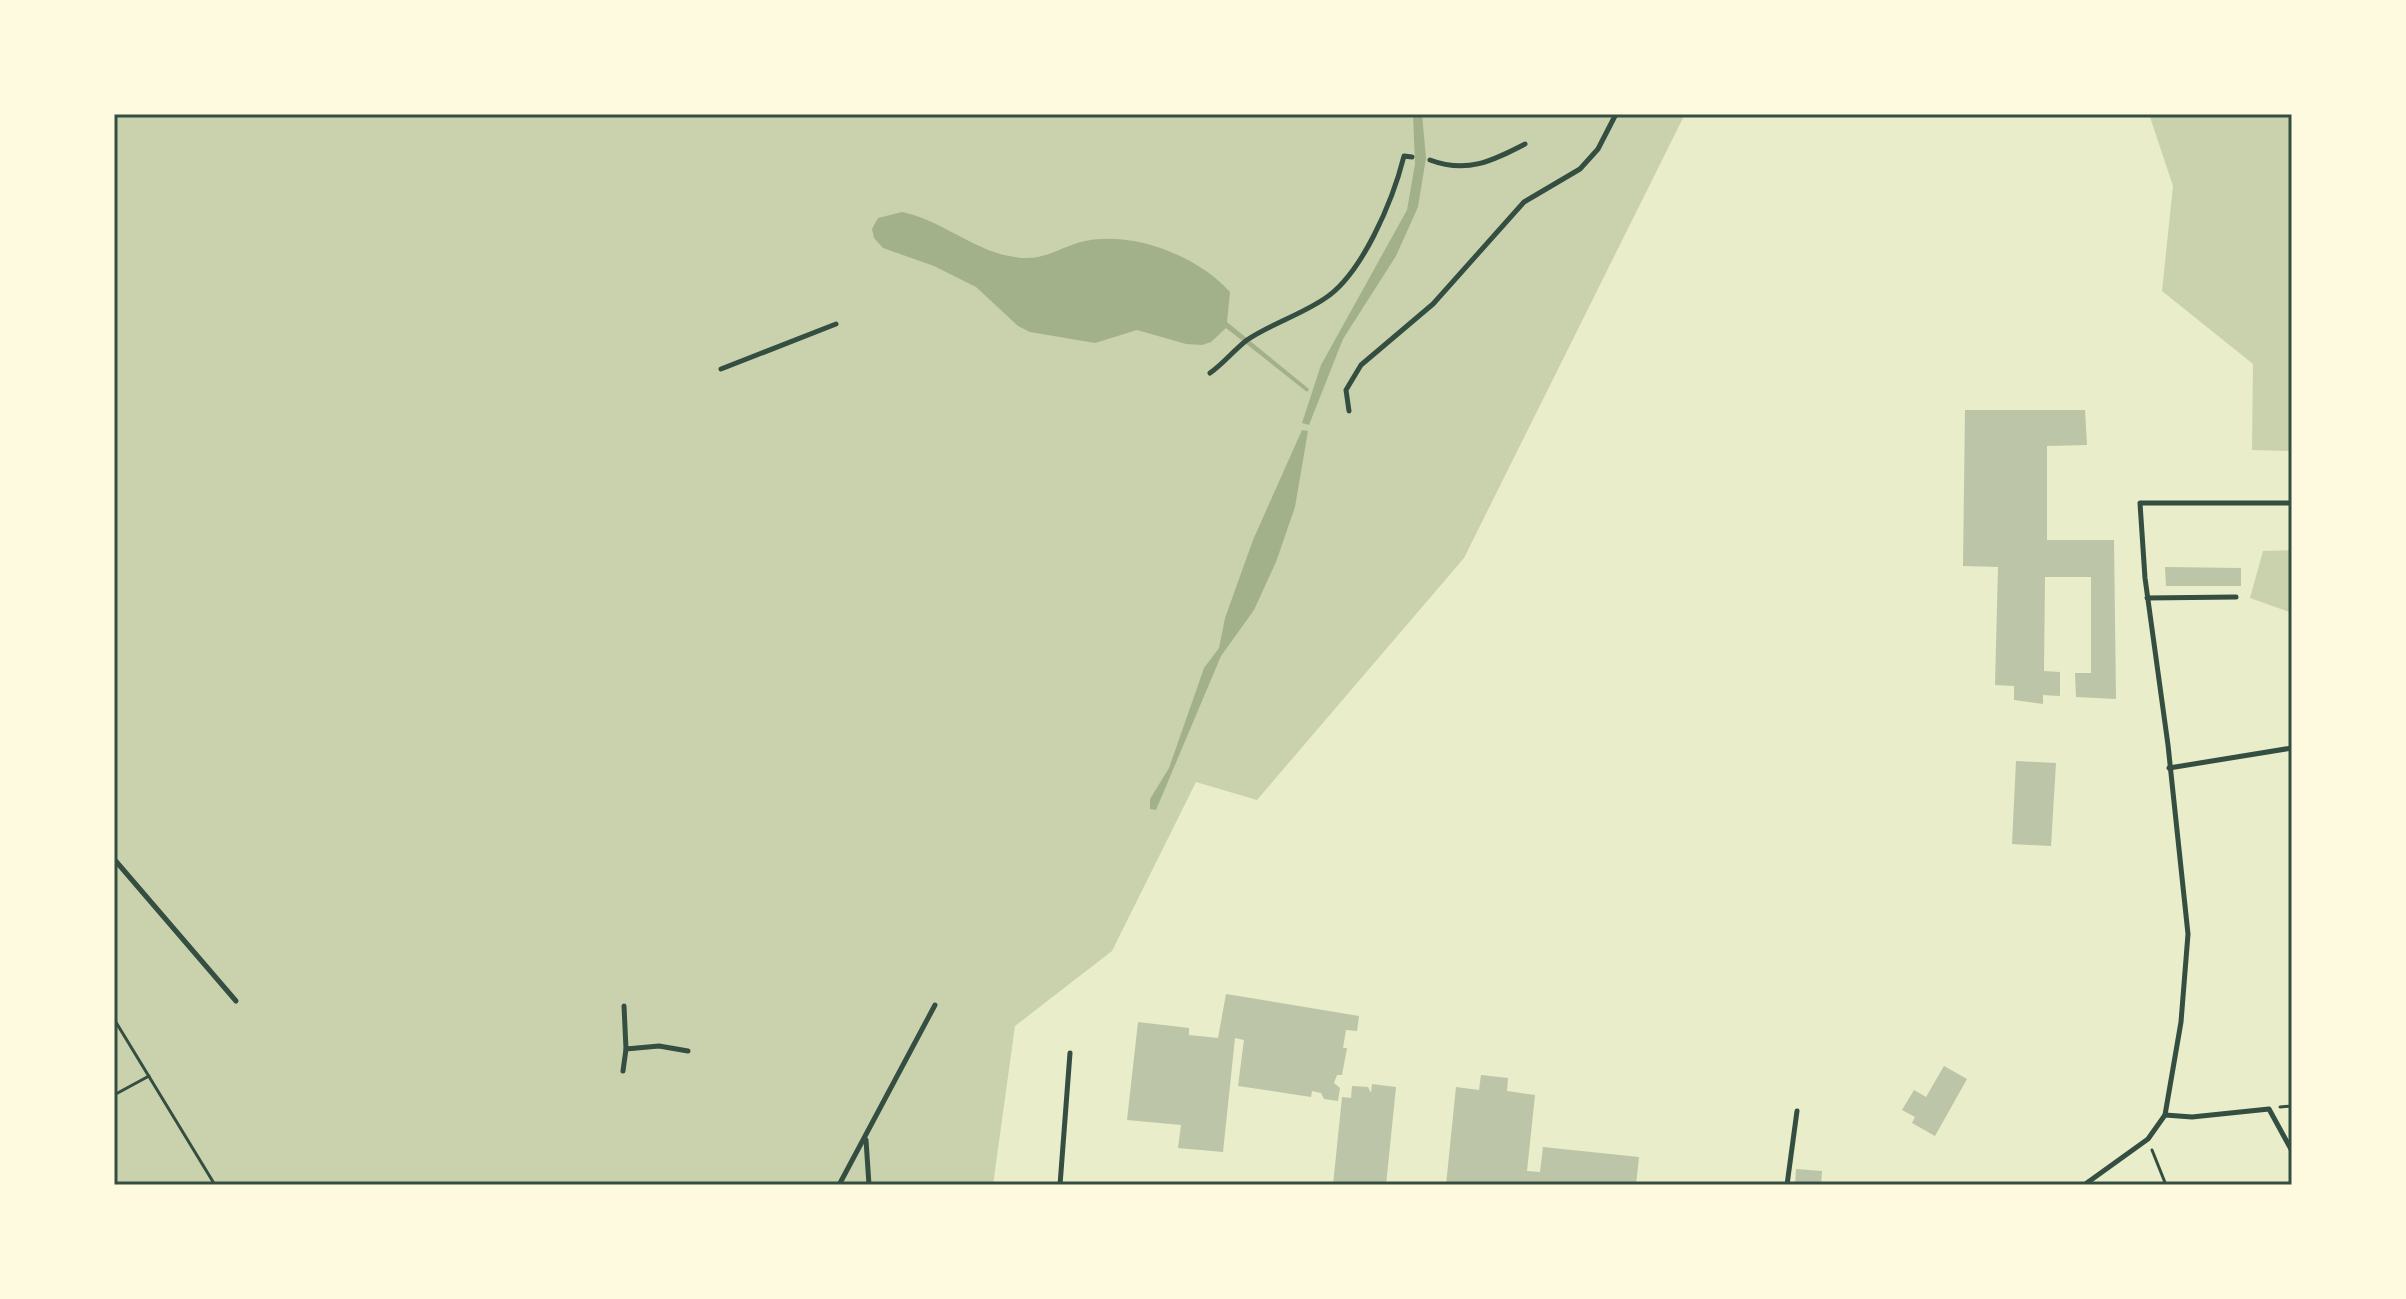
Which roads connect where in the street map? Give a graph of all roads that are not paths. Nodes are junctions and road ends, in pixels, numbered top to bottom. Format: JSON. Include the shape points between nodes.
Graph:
{"nodes":[{"id":1,"x":1616,"y":114,"type":"edge"},
{"id":2,"x":1525,"y":144,"type":"dead end"},
{"id":3,"x":1412,"y":157,"type":"dead end"},
{"id":4,"x":1430,"y":160,"type":"dead end"},
{"id":5,"x":836,"y":324,"type":"dead end"},
{"id":6,"x":721,"y":369,"type":"dead end"},
{"id":7,"x":1210,"y":373,"type":"dead end"},
{"id":8,"x":1349,"y":411,"type":"dead end"},
{"id":9,"x":2292,"y":503,"type":"edge"},
{"id":10,"x":2236,"y":597,"type":"dead end"},
{"id":11,"x":2147,"y":598,"type":"junction"},
{"id":12,"x":2292,"y":748,"type":"edge"},
{"id":13,"x":2169,"y":768,"type":"junction"},
{"id":14,"x":114,"y":859,"type":"edge"},
{"id":15,"x":236,"y":1001,"type":"dead end"},
{"id":16,"x":935,"y":1005,"type":"dead end"},
{"id":17,"x":624,"y":1006,"type":"dead end"},
{"id":18,"x":626,"y":1049,"type":"junction"},
{"id":19,"x":688,"y":1051,"type":"dead end"},
{"id":20,"x":1070,"y":1053,"type":"dead end"},
{"id":21,"x":623,"y":1071,"type":"dead end"},
{"id":22,"x":1797,"y":1111,"type":"dead end"},
{"id":23,"x":2165,"y":1115,"type":"junction"},
{"id":24,"x":866,"y":1139,"type":"junction"},
{"id":25,"x":2292,"y":1151,"type":"edge"},
{"id":26,"x":839,"y":1185,"type":"edge"},
{"id":27,"x":869,"y":1185,"type":"edge"},
{"id":28,"x":1060,"y":1185,"type":"edge"},
{"id":29,"x":1787,"y":1185,"type":"edge"},
{"id":30,"x":2084,"y":1185,"type":"edge"}],
"edges":[{"from":1,"to":8,"type":"lane","via":[[1598,149],[1580,169],[1524,202],[1433,304],[1361,365],[1346,390]]},
{"from":2,"to":4,"type":"lane","via":[[1490,163],[1469,167]]},
{"from":3,"to":7,"type":"lane","via":[[1404,156],[1386,205],[1346,282],[1324,300],[1246,341]]},
{"from":5,"to":6,"type":"lane"},
{"from":9,"to":11,"type":"lane","via":[[2140,503]]},
{"from":10,"to":11,"type":"lane"},
{"from":11,"to":13,"type":"lane"},
{"from":12,"to":13,"type":"lane"},
{"from":13,"to":23,"type":"lane","via":[[2188,934],[2181,1022]]},
{"from":14,"to":15,"type":"lane"},
{"from":16,"to":24,"type":"lane"},
{"from":17,"to":18,"type":"lane"},
{"from":18,"to":19,"type":"lane","via":[[659,1046]]},
{"from":18,"to":21,"type":"lane"},
{"from":20,"to":28,"type":"lane"},
{"from":22,"to":29,"type":"lane"},
{"from":23,"to":25,"type":"lane","via":[[2269,1109]]},
{"from":23,"to":30,"type":"lane","via":[[2148,1139]]},
{"from":24,"to":26,"type":"lane"},
{"from":24,"to":27,"type":"lane"}]}
